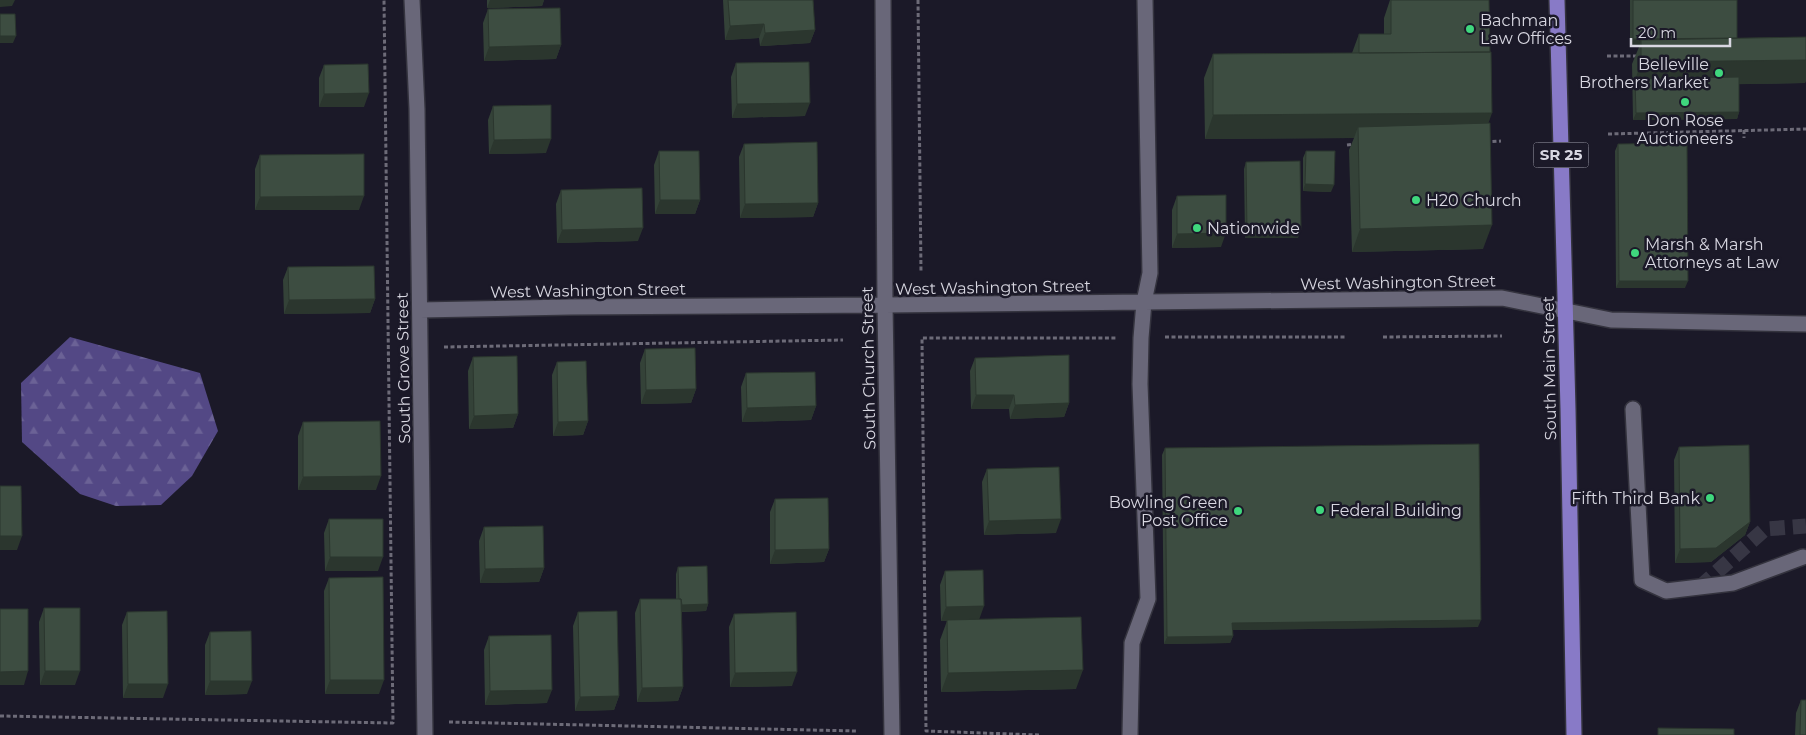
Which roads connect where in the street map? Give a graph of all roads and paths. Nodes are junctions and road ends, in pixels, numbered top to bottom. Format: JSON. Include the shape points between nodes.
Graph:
{"nodes":[{"id":1,"x":384,"y":0,"type":"edge"},
{"id":2,"x":412,"y":0,"type":"edge"},
{"id":3,"x":882,"y":0,"type":"edge"},
{"id":4,"x":918,"y":0,"type":"edge"},
{"id":5,"x":1145,"y":0,"type":"edge"},
{"id":6,"x":1557,"y":0,"type":"edge"},
{"id":7,"x":1607,"y":56,"type":"dead end"},
{"id":8,"x":1646,"y":56,"type":"edge"},
{"id":9,"x":1806,"y":128,"type":"edge"},
{"id":10,"x":1744,"y":130,"type":"junction"},
{"id":11,"x":1608,"y":134,"type":"dead end"},
{"id":12,"x":1744,"y":138,"type":"dead end"},
{"id":13,"x":1500,"y":141,"type":"dead end"},
{"id":14,"x":1481,"y":142,"type":"edge"},
{"id":15,"x":1356,"y":144,"type":"edge"},
{"id":16,"x":1347,"y":145,"type":"dead end"},
{"id":17,"x":921,"y":272,"type":"dead end"},
{"id":18,"x":1144,"y":302,"type":"junction"},
{"id":19,"x":885,"y":306,"type":"junction"},
{"id":20,"x":420,"y":310,"type":"junction"},
{"id":21,"x":1566,"y":310,"type":"junction"},
{"id":22,"x":1806,"y":324,"type":"edge"},
{"id":23,"x":1502,"y":336,"type":"dead end"},
{"id":24,"x":1347,"y":337,"type":"dead end"},
{"id":25,"x":1383,"y":337,"type":"dead end"},
{"id":26,"x":1122,"y":338,"type":"dead end"},
{"id":27,"x":1164,"y":338,"type":"dead end"},
{"id":28,"x":843,"y":340,"type":"dead end"},
{"id":29,"x":440,"y":347,"type":"dead end"},
{"id":30,"x":1633,"y":408,"type":"dead end"},
{"id":31,"x":1803,"y":557,"type":"dead end"},
{"id":32,"x":0,"y":716,"type":"edge"},
{"id":33,"x":446,"y":722,"type":"dead end"},
{"id":34,"x":856,"y":731,"type":"dead end"},
{"id":35,"x":425,"y":735,"type":"edge"},
{"id":36,"x":892,"y":735,"type":"edge"},
{"id":37,"x":1039,"y":735,"type":"edge"},
{"id":38,"x":1130,"y":735,"type":"edge"},
{"id":39,"x":1574,"y":735,"type":"edge"}],
"edges":[{"from":1,"to":32,"type":"path","via":[[393,723]]},
{"from":2,"to":20,"type":"street","name":"South Grove Street"},
{"from":3,"to":19,"type":"street","name":"South Church Street"},
{"from":4,"to":17,"type":"path"},
{"from":5,"to":18,"type":"street","via":[[1150,273]]},
{"from":6,"to":21,"type":"main road","name":"South Main Street","number":"SR 25"},
{"from":7,"to":8,"type":"path"},
{"from":9,"to":10,"type":"path"},
{"from":10,"to":11,"type":"path"},
{"from":10,"to":12,"type":"path"},
{"from":13,"to":14,"type":"path"},
{"from":15,"to":16,"type":"path"},
{"from":18,"to":19,"type":"street","name":"West Washington Street"},
{"from":18,"to":21,"type":"street","name":"West Washington Street","via":[[1502,298]]},
{"from":18,"to":38,"type":"street","via":[[1140,384],[1148,599],[1132,643]]},
{"from":19,"to":20,"type":"street","name":"West Washington Street"},
{"from":19,"to":36,"type":"street","name":"South Church Street"},
{"from":20,"to":35,"type":"street","name":"South Grove Street"},
{"from":21,"to":22,"type":"street","name":"West Washington Street","via":[[1611,320]]},
{"from":21,"to":39,"type":"main road","name":"South Main Street","number":"SR 25"},
{"from":23,"to":25,"type":"path"},
{"from":24,"to":27,"type":"path"},
{"from":26,"to":37,"type":"path","via":[[922,338],[926,731]]},
{"from":28,"to":29,"type":"path"},
{"from":30,"to":31,"type":"street","via":[[1642,580],[1666,591],[1734,583]]},
{"from":33,"to":34,"type":"path"}]}
